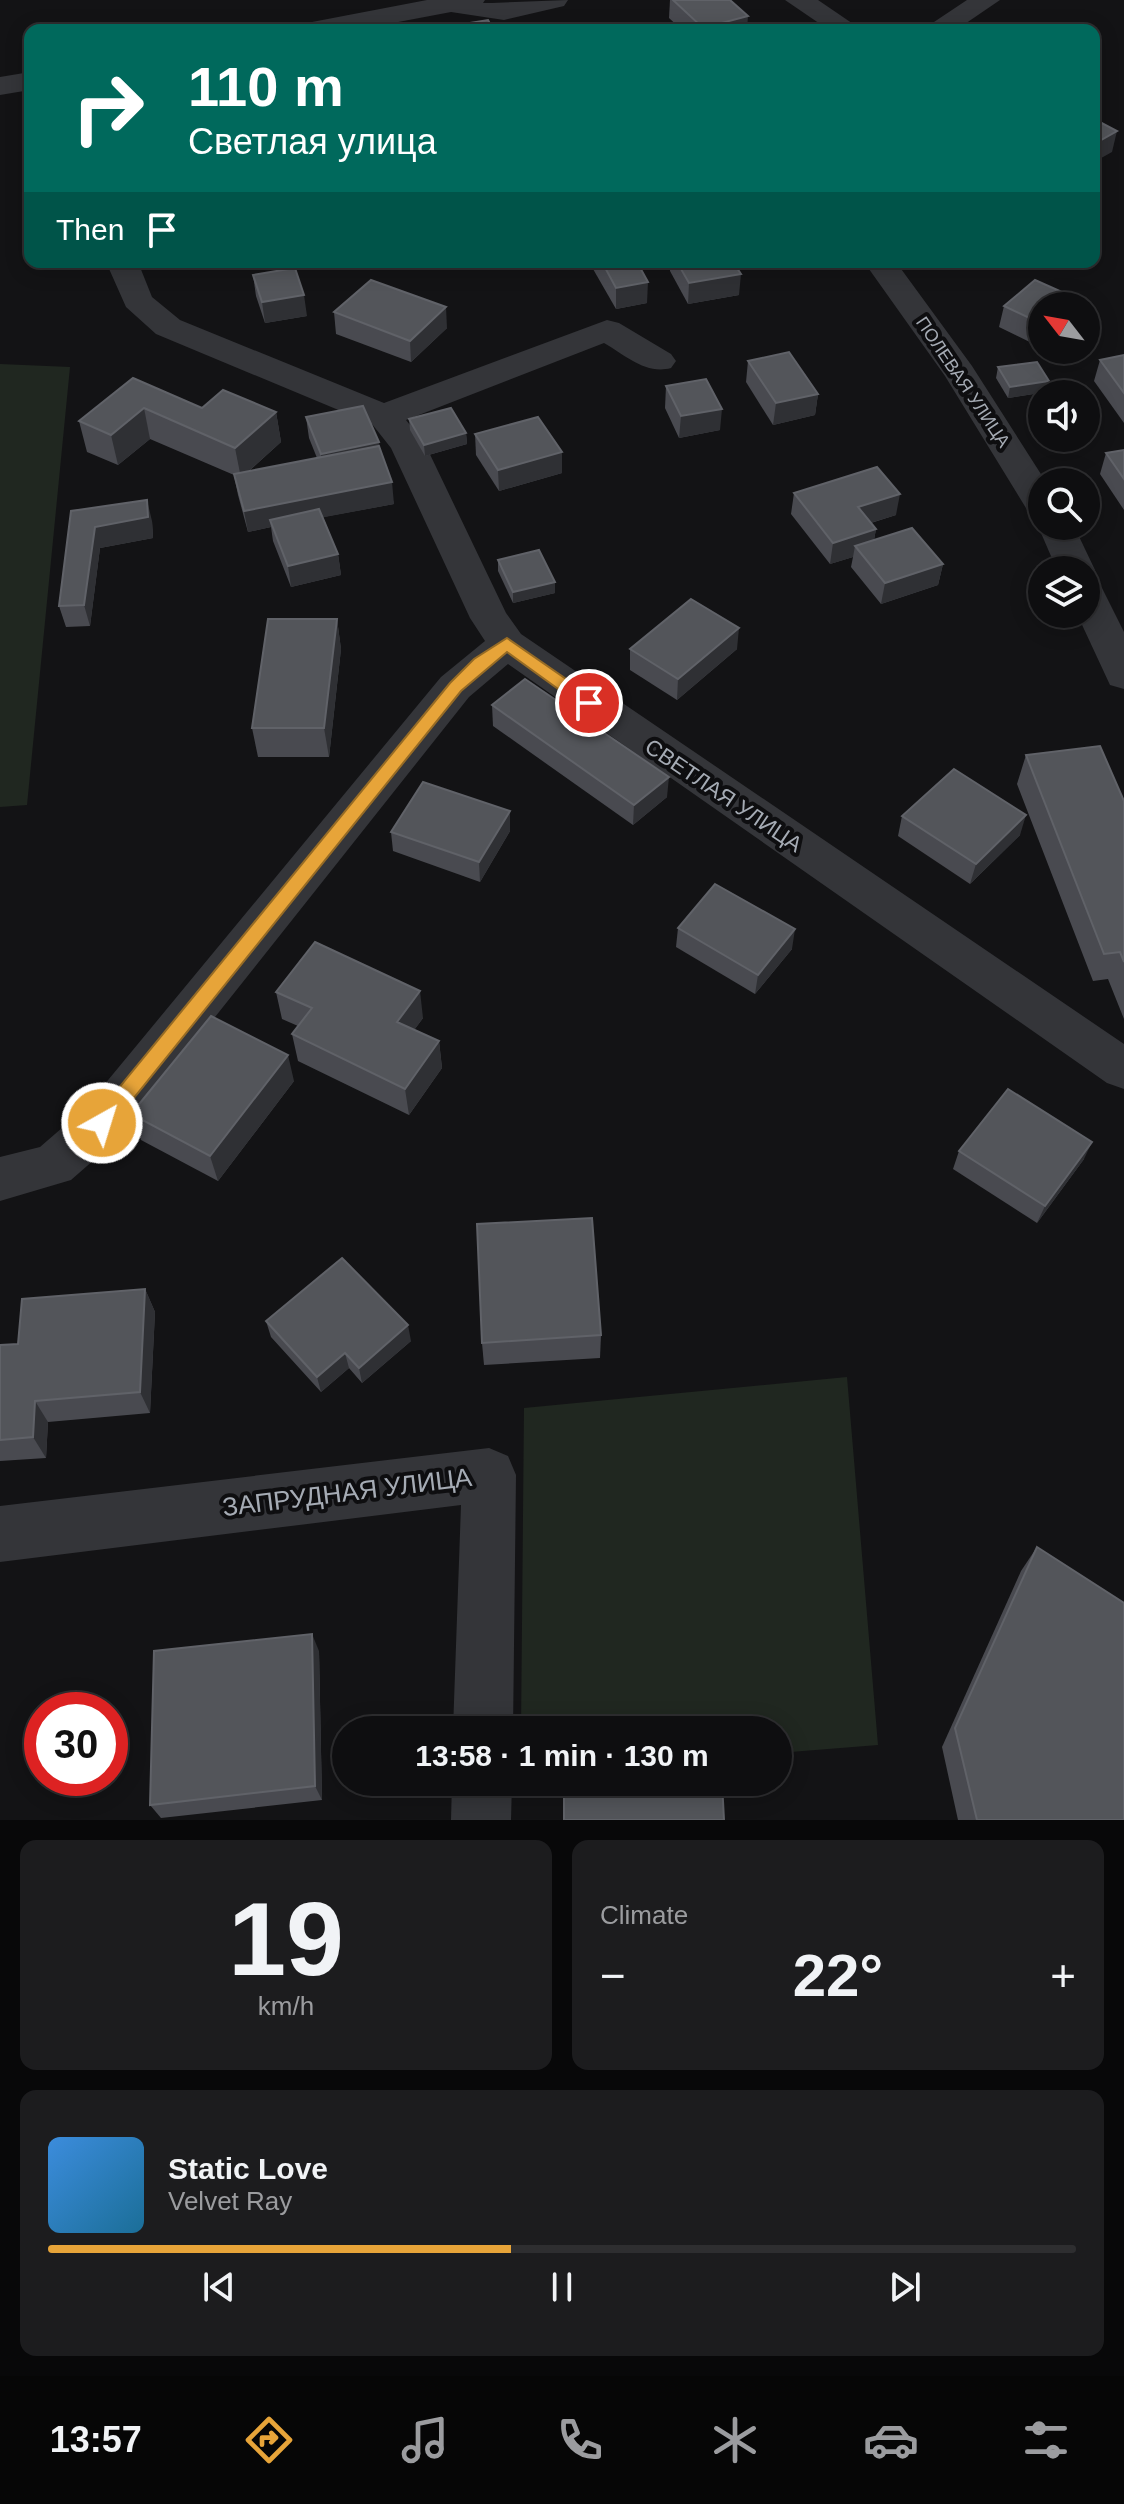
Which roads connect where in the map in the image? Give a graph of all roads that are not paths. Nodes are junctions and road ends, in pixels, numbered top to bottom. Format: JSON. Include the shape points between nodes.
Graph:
{"nodes":[{"id":1,"x":328,"y":0,"type":"edge"},
{"id":2,"x":554,"y":0,"type":"edge"},
{"id":3,"x":799,"y":0,"type":"edge"},
{"id":4,"x":986,"y":0,"type":"edge"},
{"id":5,"x":460,"y":1,"type":"edge"},
{"id":6,"x":345,"y":24,"type":"joint"},
{"id":7,"x":838,"y":24,"type":"edge"},
{"id":8,"x":946,"y":24,"type":"edge"},
{"id":9,"x":124,"y":268,"type":"edge"},
{"id":10,"x":884,"y":268,"type":"edge"},
{"id":11,"x":659,"y":361,"type":"dead end"},
{"id":12,"x":384,"y":416,"type":"junction"},
{"id":13,"x":1028,"y":482,"type":"edge"},
{"id":14,"x":1100,"y":622,"type":"edge"},
{"id":15,"x":507,"y":644,"type":"junction"},
{"id":16,"x":1124,"y":675,"type":"edge"},
{"id":17,"x":1124,"y":1069,"type":"edge"},
{"id":18,"x":0,"y":1179,"type":"edge"},
{"id":19,"x":0,"y":1534,"type":"edge"},
{"id":20,"x":483,"y":1716,"type":"edge"},
{"id":21,"x":482,"y":1796,"type":"edge"},
{"id":22,"x":481,"y":1820,"type":"edge"}],
"edges":[{"from":1,"to":6,"type":"street"},
{"from":2,"to":5,"type":"street","via":[[511,13],[481,13]]},
{"from":3,"to":7,"type":"street"},
{"from":4,"to":8,"type":"street"},
{"from":5,"to":6,"type":"street"},
{"from":9,"to":12,"type":"street","via":[[134,300],[168,327]]},
{"from":10,"to":13,"type":"street","name":"ПОЛЕВАЯ УЛИЦА","via":[[960,373]]},
{"from":11,"to":12,"type":"street","via":[[607,330]]},
{"from":12,"to":15,"type":"street","via":[[407,444],[489,618]]},
{"from":14,"to":16,"type":"street"},
{"from":15,"to":17,"type":"street","name":"СВЕТЛАЯ УЛИЦА"},
{"from":15,"to":18,"type":"street","via":[[455,687],[102,1123],[54,1165]]},
{"from":19,"to":20,"type":"street","name":"ЗАПРУДНАЯ УЛИЦА","via":[[489,1475]]},
{"from":21,"to":22,"type":"street"}]}
